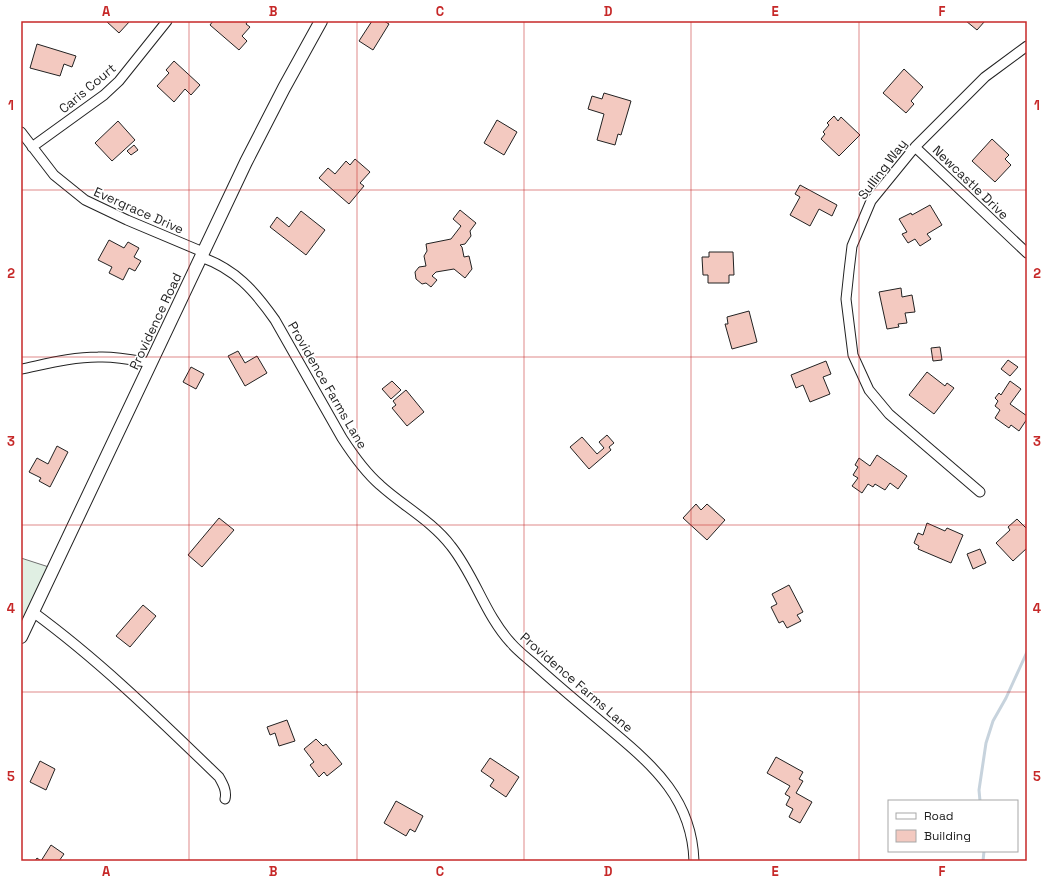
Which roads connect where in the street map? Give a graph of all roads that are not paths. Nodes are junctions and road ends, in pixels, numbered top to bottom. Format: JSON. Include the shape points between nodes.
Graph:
{"nodes":[{"id":1,"x":167,"y":21,"type":"edge"},
{"id":2,"x":321,"y":21,"type":"edge"},
{"id":3,"x":1027,"y":46,"type":"edge"},
{"id":4,"x":21,"y":132,"type":"edge"},
{"id":5,"x":915,"y":146,"type":"junction"},
{"id":6,"x":32,"y":148,"type":"junction"},
{"id":7,"x":1027,"y":253,"type":"edge"},
{"id":8,"x":202,"y":254,"type":"junction"},
{"id":9,"x":151,"y":363,"type":"junction"},
{"id":10,"x":21,"y":369,"type":"edge"},
{"id":11,"x":980,"y":492,"type":"dead end"},
{"id":12,"x":33,"y":612,"type":"junction"},
{"id":13,"x":21,"y":637,"type":"edge"},
{"id":14,"x":225,"y":800,"type":"dead end"},
{"id":15,"x":694,"y":861,"type":"edge"}],
"edges":[{"from":1,"to":6,"type":"street","name":"Caris Court","via":[[119,81]]},
{"from":2,"to":8,"type":"street","name":"Providence Road","via":[[246,162]]},
{"from":3,"to":5,"type":"street","name":"Sulling Way","via":[[985,77]]},
{"from":4,"to":6,"type":"street","name":"Evergrace Drive"},
{"from":5,"to":7,"type":"street","name":"Newcastle Drive"},
{"from":5,"to":11,"type":"street","name":"Sulling Way","via":[[871,201],[852,246],[846,298],[853,356],[869,390],[889,414]]},
{"from":6,"to":8,"type":"street","name":"Evergrace Drive","via":[[54,176],[85,200]]},
{"from":8,"to":9,"type":"street","name":"Providence Road"},
{"from":8,"to":15,"type":"street","name":"Providence Farms Lane","via":[[232,272],[265,306],[354,456],[380,485],[450,545],[511,643],[643,756],[662,776],[689,825],[694,844]]},
{"from":9,"to":10,"type":"street","via":[[116,357],[98,357]]},
{"from":9,"to":12,"type":"street","name":"Providence Road"},
{"from":12,"to":13,"type":"street","name":"Providence Road"},
{"from":12,"to":14,"type":"street","via":[[111,674],[208,766],[224,786]]}]}
